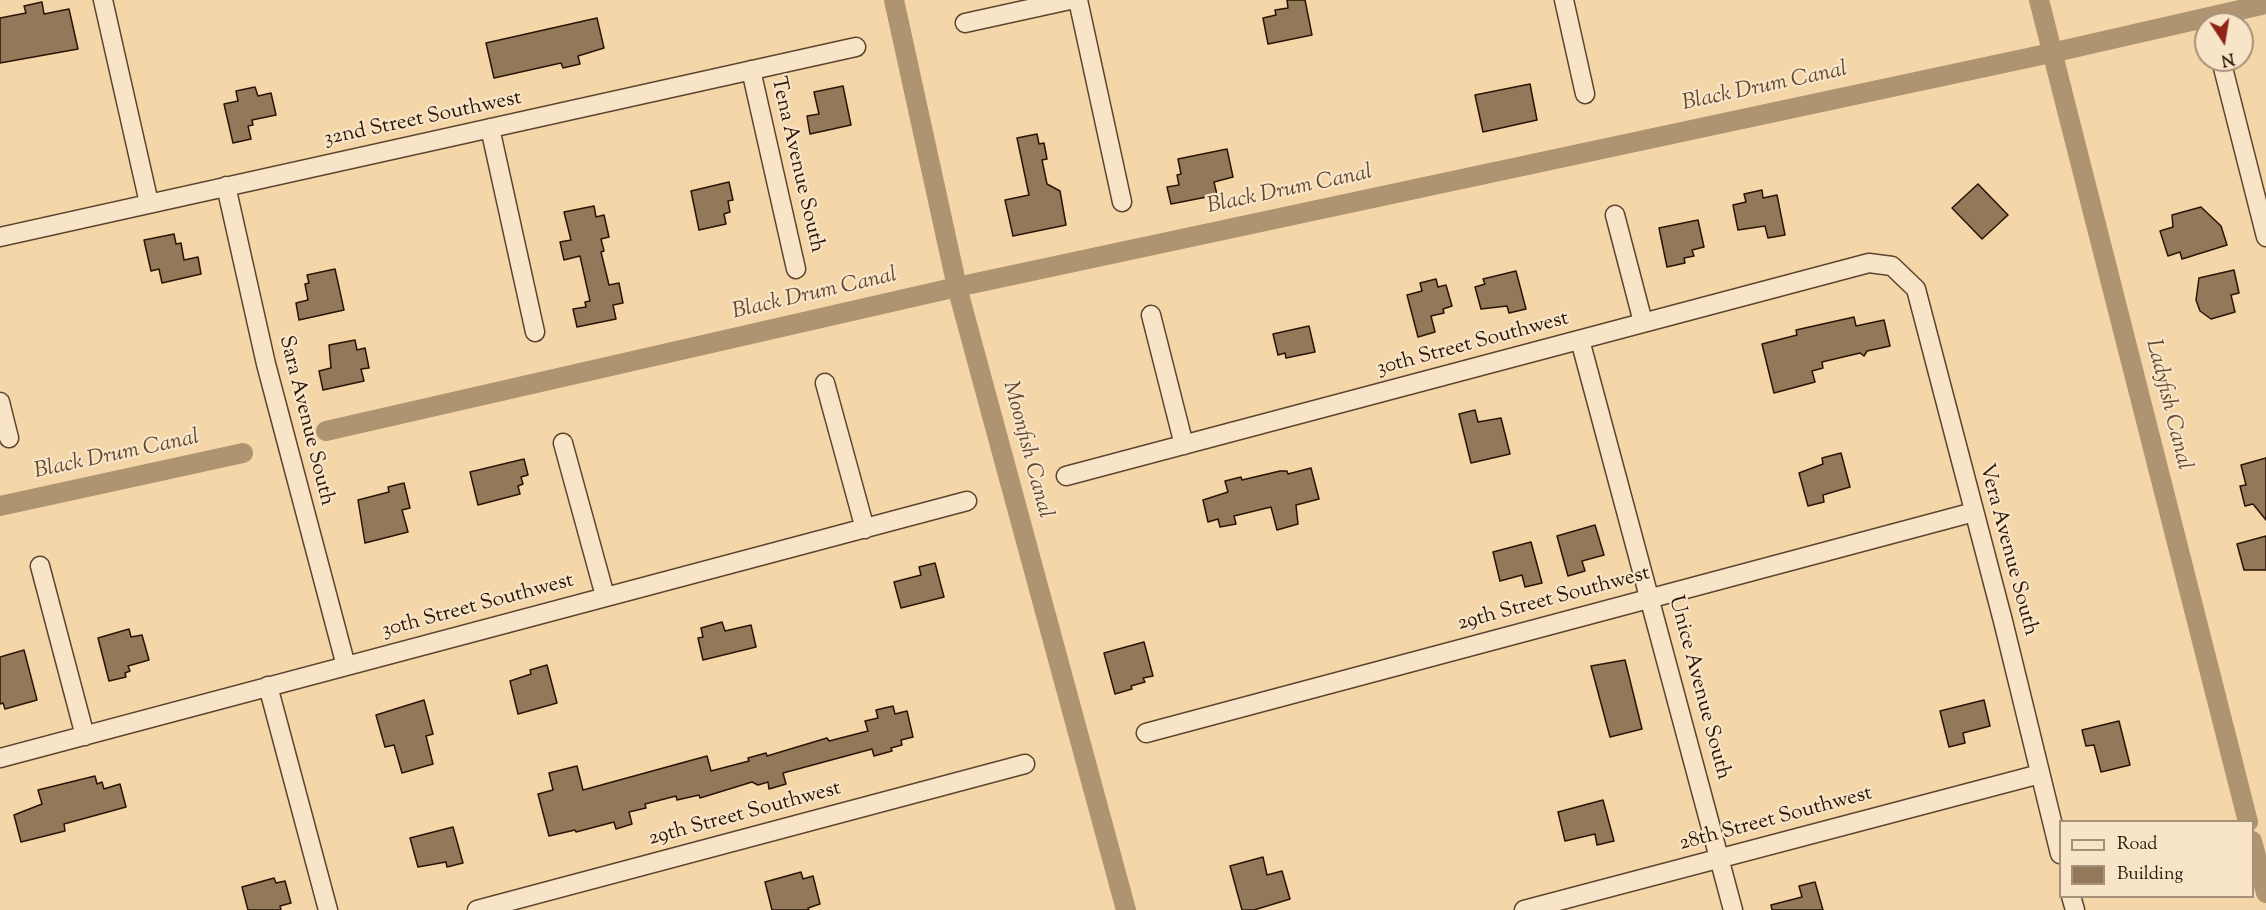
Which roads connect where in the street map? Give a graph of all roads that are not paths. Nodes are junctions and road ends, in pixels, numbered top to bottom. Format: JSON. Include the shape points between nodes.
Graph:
{"nodes":[{"id":1,"x":103,"y":0,"type":"edge"},
{"id":2,"x":1070,"y":0,"type":"edge"},
{"id":3,"x":1078,"y":0,"type":"edge"},
{"id":4,"x":1564,"y":0,"type":"edge"},
{"id":5,"x":965,"y":23,"type":"dead end"},
{"id":6,"x":856,"y":47,"type":"dead end"},
{"id":7,"x":751,"y":70,"type":"junction"},
{"id":8,"x":2224,"y":72,"type":"edge"},
{"id":9,"x":1585,"y":93,"type":"dead end"},
{"id":10,"x":490,"y":128,"type":"junction"},
{"id":11,"x":226,"y":186,"type":"junction"},
{"id":12,"x":1122,"y":202,"type":"dead end"},
{"id":13,"x":149,"y":203,"type":"junction"},
{"id":14,"x":1615,"y":215,"type":"dead end"},
{"id":15,"x":0,"y":237,"type":"edge"},
{"id":16,"x":2266,"y":237,"type":"edge"},
{"id":17,"x":1892,"y":267,"type":"joint"},
{"id":18,"x":796,"y":269,"type":"dead end"},
{"id":19,"x":1151,"y":315,"type":"dead end"},
{"id":20,"x":1643,"y":322,"type":"junction"},
{"id":21,"x":535,"y":332,"type":"dead end"},
{"id":22,"x":1580,"y":340,"type":"junction"},
{"id":23,"x":825,"y":383,"type":"dead end"},
{"id":24,"x":0,"y":402,"type":"edge"},
{"id":25,"x":9,"y":438,"type":"dead end"},
{"id":26,"x":563,"y":443,"type":"dead end"},
{"id":27,"x":1184,"y":445,"type":"junction"},
{"id":28,"x":1066,"y":476,"type":"dead end"},
{"id":29,"x":967,"y":501,"type":"dead end"},
{"id":30,"x":1974,"y":512,"type":"junction"},
{"id":31,"x":865,"y":529,"type":"junction"},
{"id":32,"x":40,"y":566,"type":"dead end"},
{"id":33,"x":605,"y":596,"type":"junction"},
{"id":34,"x":1650,"y":598,"type":"junction"},
{"id":35,"x":346,"y":666,"type":"junction"},
{"id":36,"x":268,"y":686,"type":"junction"},
{"id":37,"x":1146,"y":733,"type":"dead end"},
{"id":38,"x":85,"y":736,"type":"junction"},
{"id":39,"x":0,"y":758,"type":"edge"},
{"id":40,"x":1025,"y":764,"type":"dead end"},
{"id":41,"x":2040,"y":774,"type":"junction"},
{"id":42,"x":2059,"y":846,"type":"edge"},
{"id":43,"x":1719,"y":858,"type":"junction"},
{"id":44,"x":328,"y":910,"type":"edge"},
{"id":45,"x":477,"y":910,"type":"edge"},
{"id":46,"x":1524,"y":910,"type":"edge"},
{"id":47,"x":1733,"y":910,"type":"edge"}],
"edges":[{"from":1,"to":13,"type":"street"},
{"from":2,"to":5,"type":"street"},
{"from":3,"to":12,"type":"street"},
{"from":4,"to":9,"type":"street"},
{"from":6,"to":7,"type":"street","name":"32nd Street Southwest"},
{"from":7,"to":10,"type":"street","name":"32nd Street Southwest"},
{"from":7,"to":18,"type":"street","name":"Tena Avenue South"},
{"from":8,"to":16,"type":"street"},
{"from":10,"to":11,"type":"street","name":"32nd Street Southwest"},
{"from":10,"to":21,"type":"street"},
{"from":11,"to":13,"type":"street","name":"32nd Street Southwest"},
{"from":11,"to":35,"type":"street","name":"Sara Avenue South","via":[[266,364]]},
{"from":13,"to":15,"type":"street","name":"32nd Street Southwest"},
{"from":14,"to":20,"type":"street"},
{"from":17,"to":20,"type":"street","name":"30th Street Southwest","via":[[1869,263]]},
{"from":17,"to":30,"type":"street","name":"Vera Avenue South","via":[[1916,290]]},
{"from":19,"to":27,"type":"street"},
{"from":20,"to":22,"type":"street","name":"30th Street Southwest"},
{"from":22,"to":27,"type":"street","name":"30th Street Southwest"},
{"from":22,"to":34,"type":"street","name":"Unice Avenue South"},
{"from":23,"to":31,"type":"street"},
{"from":24,"to":25,"type":"street"},
{"from":26,"to":33,"type":"street"},
{"from":27,"to":28,"type":"street","name":"30th Street Southwest"},
{"from":29,"to":31,"type":"street","name":"30th Street Southwest"},
{"from":30,"to":34,"type":"street","name":"29th Street Southwest"},
{"from":30,"to":41,"type":"street","name":"Vera Avenue South"},
{"from":31,"to":33,"type":"street","name":"30th Street Southwest"},
{"from":32,"to":38,"type":"street"},
{"from":33,"to":35,"type":"street","name":"30th Street Southwest"},
{"from":34,"to":37,"type":"street","name":"29th Street Southwest"},
{"from":34,"to":43,"type":"street","name":"Unice Avenue South"},
{"from":35,"to":36,"type":"street","name":"30th Street Southwest"},
{"from":36,"to":38,"type":"street","name":"30th Street Southwest"},
{"from":36,"to":44,"type":"street"},
{"from":38,"to":39,"type":"street","name":"30th Street Southwest"},
{"from":40,"to":45,"type":"street","name":"29th Street Southwest"},
{"from":41,"to":42,"type":"street","name":"Vera Avenue South"},
{"from":41,"to":43,"type":"street","name":"28th Street Southwest"},
{"from":43,"to":46,"type":"street","name":"28th Street Southwest"},
{"from":43,"to":47,"type":"street","name":"Unice Avenue South"}]}
